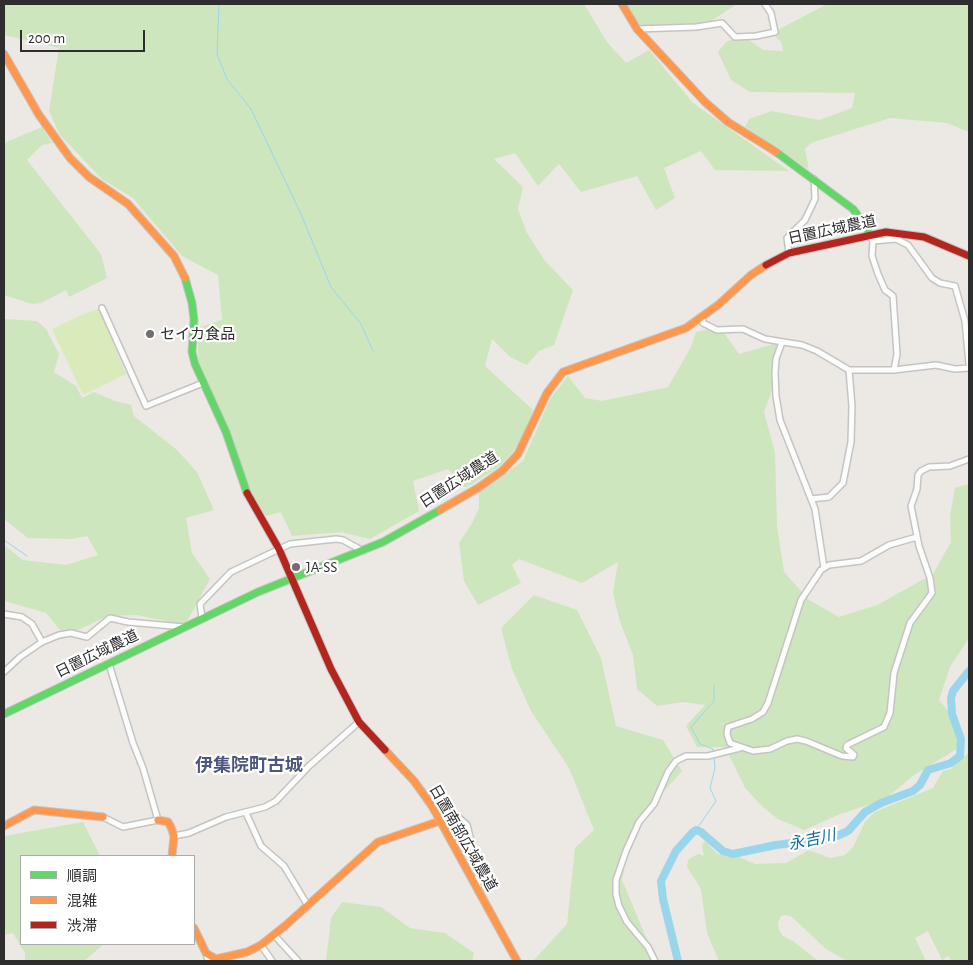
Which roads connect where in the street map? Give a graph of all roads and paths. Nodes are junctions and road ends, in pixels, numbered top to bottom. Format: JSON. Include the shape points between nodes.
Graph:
{"nodes":[{"id":1,"x":622,"y":4,"type":"edge"},
{"id":2,"x":765,"y":4,"type":"edge"},
{"id":3,"x":637,"y":29,"type":"junction"},
{"id":4,"x":4,"y":54,"type":"edge"},
{"id":5,"x":814,"y":179,"type":"junction"},
{"id":6,"x":871,"y":238,"type":"junction"},
{"id":7,"x":789,"y":253,"type":"junction"},
{"id":8,"x":969,"y":256,"type":"edge"},
{"id":9,"x":102,"y":308,"type":"dead end"},
{"id":10,"x":702,"y":318,"type":"junction"},
{"id":11,"x":782,"y":342,"type":"junction"},
{"id":12,"x":969,"y":366,"type":"edge"},
{"id":13,"x":849,"y":370,"type":"junction"},
{"id":14,"x":894,"y":370,"type":"junction"},
{"id":15,"x":203,"y":383,"type":"junction"},
{"id":16,"x":969,"y":459,"type":"edge"},
{"id":17,"x":811,"y":499,"type":"junction"},
{"id":18,"x":917,"y":537,"type":"junction"},
{"id":19,"x":279,"y":549,"type":"junction"},
{"id":20,"x":363,"y":551,"type":"junction"},
{"id":21,"x":824,"y":568,"type":"junction"},
{"id":22,"x":291,"y":578,"type":"junction"},
{"id":23,"x":4,"y":614,"type":"edge"},
{"id":24,"x":202,"y":618,"type":"junction"},
{"id":25,"x":184,"y":627,"type":"junction"},
{"id":26,"x":42,"y":642,"type":"junction"},
{"id":27,"x":109,"y":664,"type":"junction"},
{"id":28,"x":4,"y":672,"type":"edge"},
{"id":29,"x":4,"y":714,"type":"edge"},
{"id":30,"x":359,"y":722,"type":"junction"},
{"id":31,"x":740,"y":748,"type":"junction"},
{"id":32,"x":246,"y":813,"type":"junction"},
{"id":33,"x":103,"y":817,"type":"joint"},
{"id":34,"x":158,"y":820,"type":"junction"},
{"id":35,"x":440,"y":820,"type":"junction"},
{"id":36,"x":4,"y":826,"type":"edge"},
{"id":37,"x":174,"y":836,"type":"junction"},
{"id":38,"x":172,"y":855,"type":"edge"},
{"id":39,"x":478,"y":891,"type":"junction"},
{"id":40,"x":308,"y":906,"type":"junction"},
{"id":41,"x":195,"y":930,"type":"edge"},
{"id":42,"x":274,"y":935,"type":"junction"},
{"id":43,"x":261,"y":945,"type":"junction"},
{"id":44,"x":206,"y":953,"type":"junction"},
{"id":45,"x":208,"y":961,"type":"edge"},
{"id":46,"x":272,"y":961,"type":"edge"},
{"id":47,"x":298,"y":961,"type":"edge"},
{"id":48,"x":518,"y":961,"type":"edge"},
{"id":49,"x":655,"y":961,"type":"edge"}],
"edges":[{"from":1,"to":3,"type":"street"},
{"from":2,"to":3,"type":"street","via":[[771,13],[775,32],[735,37],[722,23]]},
{"from":3,"to":5,"type":"street","via":[[728,122],[769,146]]},
{"from":4,"to":15,"type":"street","name":"日置南部広域農道","via":[[39,115],[70,158],[89,177],[128,204],[174,256],[190,294],[194,320],[193,358]]},
{"from":5,"to":6,"type":"street","via":[[853,209]]},
{"from":5,"to":7,"type":"street","via":[[814,199],[805,220],[787,238]]},
{"from":6,"to":7,"type":"street","name":"日置広域農道"},
{"from":6,"to":8,"type":"street","name":"日置広域農道","via":[[900,232],[942,243]]},
{"from":6,"to":12,"type":"street","via":[[902,241],[932,278],[954,286],[965,322]]},
{"from":6,"to":14,"type":"street","via":[[878,274],[885,290],[893,296],[898,354]]},
{"from":7,"to":10,"type":"street","name":"日置広域農道","via":[[765,264]]},
{"from":9,"to":15,"type":"street","via":[[146,406]]},
{"from":10,"to":11,"type":"street","via":[[703,323],[717,330],[743,329],[765,339]]},
{"from":10,"to":20,"type":"street","name":"日置広域農道","via":[[668,336],[563,372],[547,393],[522,448],[502,471]]},
{"from":11,"to":13,"type":"street","via":[[817,351]]},
{"from":11,"to":17,"type":"street","via":[[775,373],[780,420]]},
{"from":12,"to":14,"type":"street","via":[[936,365]]},
{"from":13,"to":14,"type":"street"},
{"from":13,"to":17,"type":"street","via":[[851,442],[843,484],[829,497]]},
{"from":15,"to":19,"type":"street","name":"日置南部広域農道","via":[[226,432],[248,497]]},
{"from":16,"to":18,"type":"street","via":[[920,471],[910,506]]},
{"from":17,"to":21,"type":"street"},
{"from":18,"to":21,"type":"street","via":[[889,545],[861,561]]},
{"from":18,"to":31,"type":"street","via":[[932,593],[910,623],[894,673],[890,713],[884,727],[847,745],[853,758],[797,739],[763,751]]},
{"from":19,"to":20,"type":"street","via":[[295,543],[336,539]]},
{"from":19,"to":22,"type":"street","name":"日置南部広域農道"},
{"from":19,"to":24,"type":"street","via":[[231,572],[200,604]]},
{"from":20,"to":22,"type":"street","name":"日置広域農道"},
{"from":21,"to":31,"type":"street","via":[[801,600],[763,712],[752,719],[731,724],[727,729],[730,743]]},
{"from":22,"to":24,"type":"street","name":"日置広域農道"},
{"from":22,"to":30,"type":"street","name":"日置南部広域農道","via":[[331,669]]},
{"from":23,"to":26,"type":"street","via":[[28,621]]},
{"from":24,"to":25,"type":"street","name":"日置広域農道"},
{"from":25,"to":26,"type":"street","via":[[110,618],[87,637],[71,633]]},
{"from":25,"to":27,"type":"street","name":"日置広域農道"},
{"from":26,"to":28,"type":"street"},
{"from":27,"to":29,"type":"street","name":"日置広域農道"},
{"from":27,"to":34,"type":"street"},
{"from":30,"to":32,"type":"street","via":[[309,766],[276,801]]},
{"from":30,"to":35,"type":"street","name":"日置南部広域農道","via":[[414,781]]},
{"from":31,"to":49,"type":"street","via":[[708,756],[686,756],[676,761],[654,804],[639,822],[626,851],[616,880],[619,906]]},
{"from":32,"to":37,"type":"street"},
{"from":32,"to":40,"type":"street","via":[[261,846],[284,866]]},
{"from":33,"to":34,"type":"street","via":[[123,827]]},
{"from":33,"to":36,"type":"street","via":[[34,810]]},
{"from":34,"to":37,"type":"street","via":[[168,822]]},
{"from":35,"to":39,"type":"street","name":"日置南部広域農道"},
{"from":35,"to":39,"type":"street","via":[[456,815],[467,825],[478,869]]},
{"from":35,"to":40,"type":"street","via":[[378,842]]},
{"from":37,"to":38,"type":"street"},
{"from":39,"to":48,"type":"street","name":"日置南部広域農道"},
{"from":40,"to":42,"type":"street"},
{"from":41,"to":44,"type":"street"},
{"from":42,"to":43,"type":"street"},
{"from":42,"to":47,"type":"street"},
{"from":43,"to":44,"type":"street","via":[[247,952],[216,959]]},
{"from":43,"to":46,"type":"street"},
{"from":44,"to":45,"type":"street"}]}
